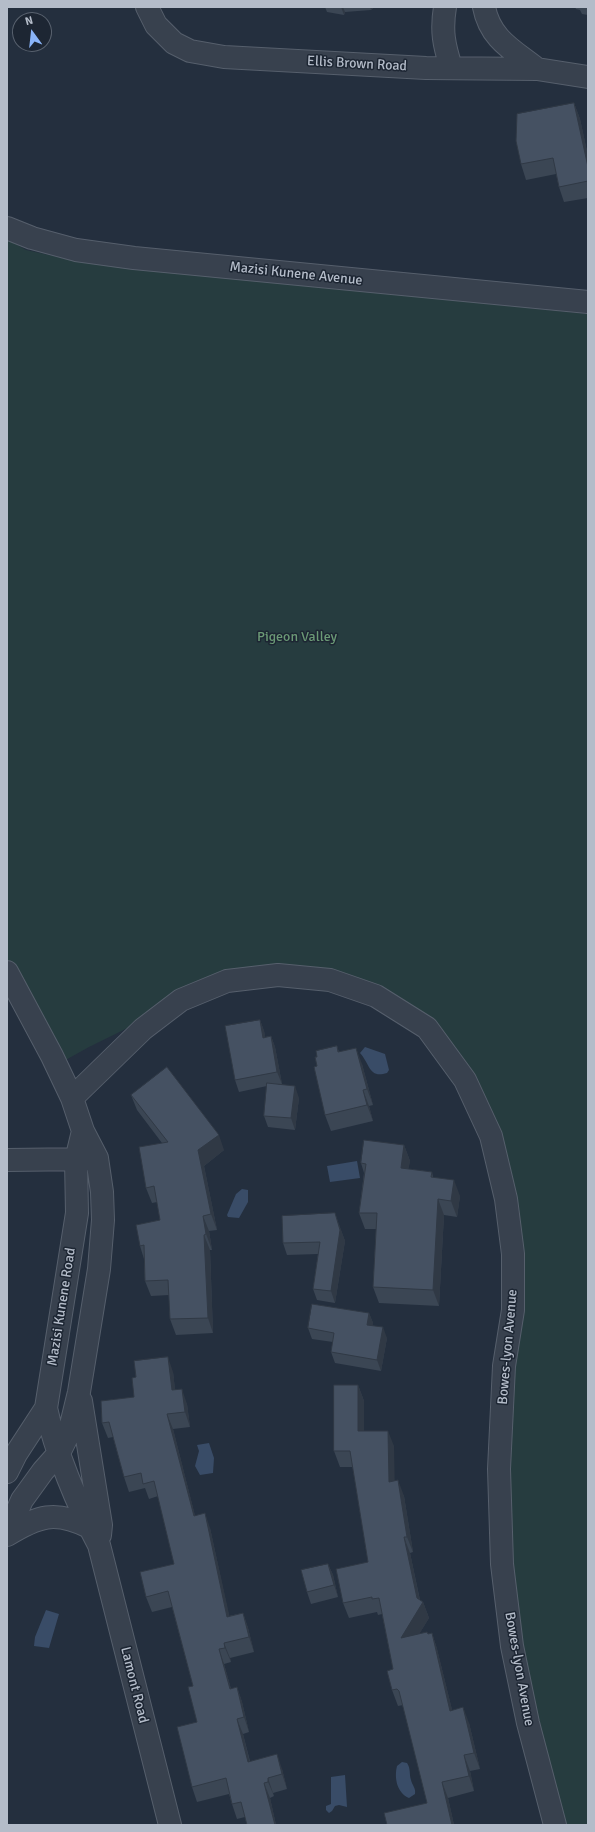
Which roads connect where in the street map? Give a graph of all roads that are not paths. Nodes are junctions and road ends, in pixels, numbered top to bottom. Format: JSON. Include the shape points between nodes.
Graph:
{"nodes":[{"id":1,"x":147,"y":7,"type":"edge"},
{"id":2,"x":445,"y":7,"type":"edge"},
{"id":3,"x":484,"y":7,"type":"edge"},
{"id":4,"x":451,"y":67,"type":"junction"},
{"id":5,"x":537,"y":69,"type":"junction"},
{"id":6,"x":588,"y":77,"type":"edge"},
{"id":7,"x":7,"y":228,"type":"edge"},
{"id":8,"x":588,"y":302,"type":"edge"},
{"id":9,"x":7,"y":972,"type":"edge"},
{"id":10,"x":72,"y":1098,"type":"junction"},
{"id":11,"x":87,"y":1159,"type":"junction"},
{"id":12,"x":7,"y":1160,"type":"edge"},
{"id":13,"x":79,"y":1392,"type":"junction"},
{"id":14,"x":46,"y":1408,"type":"junction"},
{"id":15,"x":59,"y":1453,"type":"junction"},
{"id":16,"x":7,"y":1472,"type":"edge"},
{"id":17,"x":7,"y":1535,"type":"edge"},
{"id":18,"x":94,"y":1536,"type":"junction"},
{"id":19,"x":170,"y":1825,"type":"edge"},
{"id":20,"x":555,"y":1825,"type":"edge"}],
"edges":[{"from":1,"to":4,"type":"street","name":"Ellis Brown Road","via":[[156,25],[174,43],[190,50],[224,57],[426,68]]},
{"from":2,"to":4,"type":"street","via":[[444,42]]},
{"from":3,"to":5,"type":"street","via":[[490,29],[504,44]]},
{"from":4,"to":5,"type":"street","name":"Ellis Brown Road"},
{"from":5,"to":6,"type":"street","name":"Ellis Brown Road"},
{"from":7,"to":8,"type":"street","name":"Mazisi Kunene Avenue","via":[[76,250],[134,258]]},
{"from":9,"to":10,"type":"street","name":"Mazisi Kunene Road"},
{"from":10,"to":11,"type":"street","name":"Mazisi Kunene Road","via":[[83,1131]]},
{"from":10,"to":20,"type":"street","name":"Bowes-lyon Avenue","via":[[143,1029],[180,1000],[227,981],[278,976],[330,980],[376,996],[427,1028],[465,1080],[491,1136],[506,1199],[513,1254],[513,1310],[504,1366],[499,1469],[502,1564],[512,1646],[528,1723]]},
{"from":11,"to":12,"type":"street"},
{"from":11,"to":13,"type":"street","name":"Mazisi Kunene Road","via":[[102,1192],[103,1220],[99,1269]]},
{"from":11,"to":14,"type":"street","name":"Mazisi Kunene Road"},
{"from":13,"to":15,"type":"street","via":[[69,1433]]},
{"from":13,"to":18,"type":"street","name":"Lamont Road","via":[[100,1525]]},
{"from":14,"to":15,"type":"street","name":"Lamont Road"},
{"from":14,"to":16,"type":"street","name":"Mazisi Kunene Road"},
{"from":15,"to":17,"type":"street","via":[[22,1500]]},
{"from":15,"to":18,"type":"street","name":"Lamont Road"},
{"from":17,"to":18,"type":"street","via":[[30,1521],[47,1517],[64,1518]]},
{"from":18,"to":19,"type":"street","name":"Lamont Road"}]}
